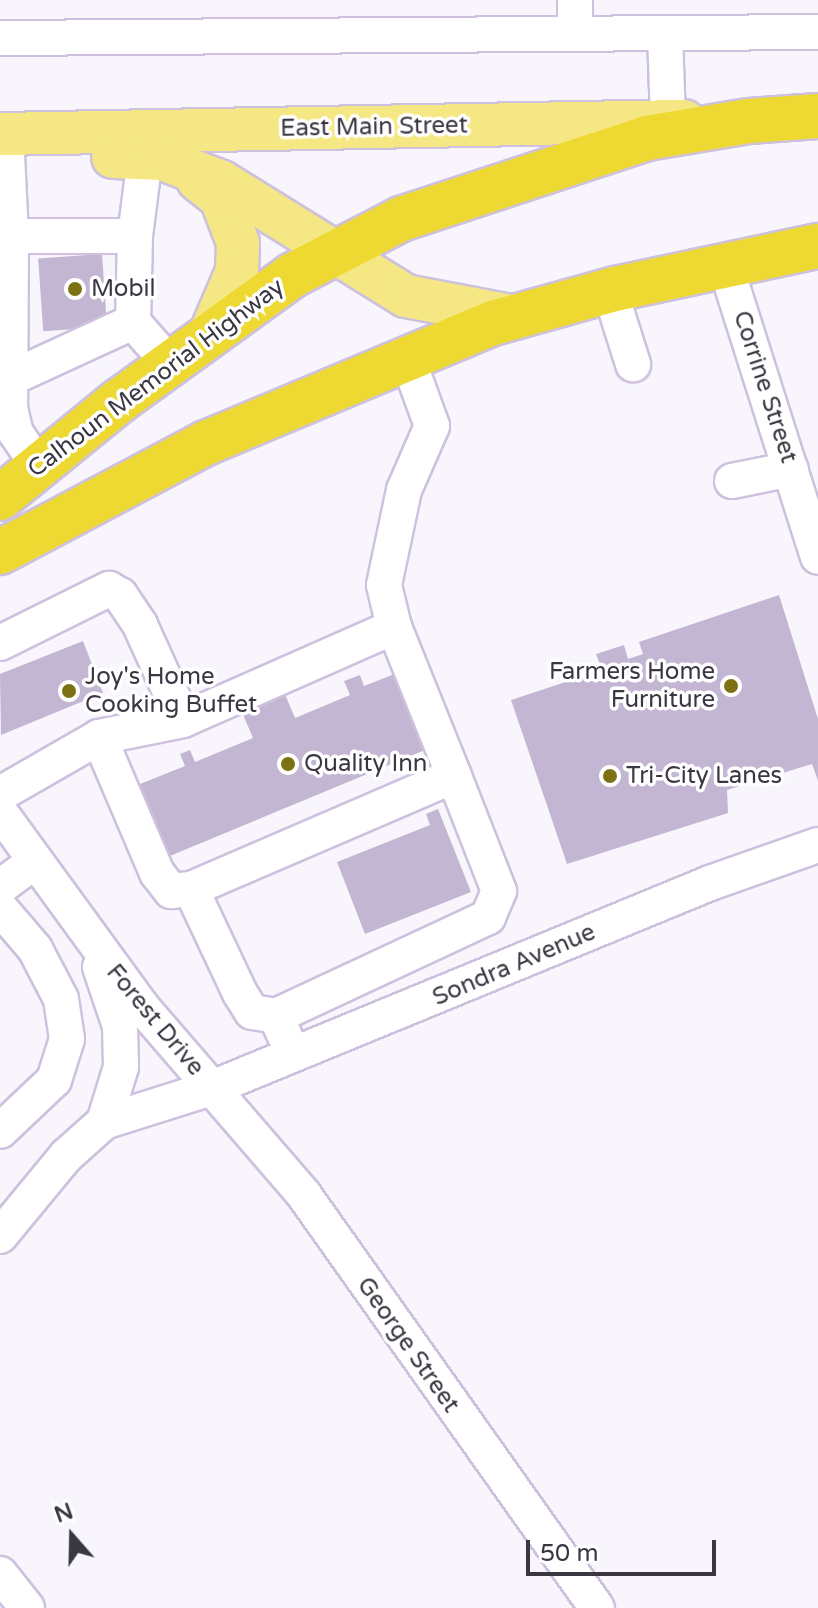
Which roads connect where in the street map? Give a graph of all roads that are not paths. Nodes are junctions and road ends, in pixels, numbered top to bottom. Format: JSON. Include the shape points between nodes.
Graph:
{"nodes":[{"id":1,"x":575,"y":0,"type":"edge"},
{"id":2,"x":818,"y":32,"type":"edge"},
{"id":3,"x":575,"y":34,"type":"junction"},
{"id":4,"x":665,"y":34,"type":"junction"},
{"id":5,"x":0,"y":38,"type":"edge"},
{"id":6,"x":818,"y":116,"type":"edge"},
{"id":7,"x":668,"y":121,"type":"junction"},
{"id":8,"x":749,"y":121,"type":"junction"},
{"id":9,"x":3,"y":146,"type":"edge"},
{"id":10,"x":157,"y":151,"type":"junction"},
{"id":11,"x":11,"y":236,"type":"junction"},
{"id":12,"x":135,"y":236,"type":"junction"},
{"id":13,"x":818,"y":246,"type":"edge"},
{"id":14,"x":333,"y":254,"type":"junction"},
{"id":15,"x":725,"y":264,"type":"junction"},
{"id":16,"x":610,"y":291,"type":"junction"},
{"id":17,"x":516,"y":317,"type":"junction"},
{"id":18,"x":133,"y":322,"type":"junction"},
{"id":19,"x":211,"y":332,"type":"junction"},
{"id":20,"x":407,"y":357,"type":"junction"},
{"id":21,"x":169,"y":363,"type":"junction"},
{"id":22,"x":633,"y":364,"type":"dead end"},
{"id":23,"x":11,"y":378,"type":"junction"},
{"id":24,"x":38,"y":466,"type":"junction"},
{"id":25,"x":791,"y":469,"type":"junction"},
{"id":26,"x":732,"y":481,"type":"dead end"},
{"id":27,"x":0,"y":498,"type":"edge"},
{"id":28,"x":0,"y":552,"type":"edge"},
{"id":29,"x":818,"y":557,"type":"edge"},
{"id":30,"x":394,"y":627,"type":"junction"},
{"id":31,"x":0,"y":643,"type":"edge"},
{"id":32,"x":183,"y":720,"type":"junction"},
{"id":33,"x":99,"y":737,"type":"junction"},
{"id":34,"x":454,"y":776,"type":"junction"},
{"id":35,"x":0,"y":794,"type":"edge"},
{"id":36,"x":0,"y":812,"type":"edge"},
{"id":37,"x":818,"y":845,"type":"edge"},
{"id":38,"x":34,"y":862,"type":"junction"},
{"id":39,"x":191,"y":889,"type":"junction"},
{"id":40,"x":2,"y":910,"type":"edge"},
{"id":41,"x":92,"y":943,"type":"junction"},
{"id":42,"x":276,"y":1016,"type":"junction"},
{"id":43,"x":295,"y":1056,"type":"junction"},
{"id":44,"x":212,"y":1088,"type":"junction"},
{"id":45,"x":104,"y":1122,"type":"junction"},
{"id":46,"x":0,"y":1131,"type":"edge"},
{"id":47,"x":0,"y":1236,"type":"edge"},
{"id":48,"x":0,"y":1574,"type":"edge"},
{"id":49,"x":27,"y":1608,"type":"edge"},
{"id":50,"x":597,"y":1608,"type":"edge"}],
"edges":[{"from":1,"to":3,"type":"street"},
{"from":2,"to":4,"type":"street"},
{"from":3,"to":4,"type":"street"},
{"from":3,"to":5,"type":"street"},
{"from":4,"to":7,"type":"street"},
{"from":6,"to":8,"type":"highway","name":"Calhoun Memorial Highway"},
{"from":7,"to":8,"type":"main road","name":"East Main Street"},
{"from":7,"to":10,"type":"main road","name":"East Main Street"},
{"from":8,"to":14,"type":"highway","name":"Calhoun Memorial Highway","via":[[647,138],[561,162],[401,219]]},
{"from":9,"to":10,"type":"main road","name":"East Main Street"},
{"from":9,"to":11,"type":"street"},
{"from":10,"to":12,"type":"street"},
{"from":10,"to":14,"type":"main road","name":"East Main Street","via":[[222,182]]},
{"from":10,"to":19,"type":"main road","via":[[221,198],[238,243],[237,271]]},
{"from":11,"to":12,"type":"street"},
{"from":11,"to":23,"type":"street"},
{"from":12,"to":18,"type":"street"},
{"from":13,"to":15,"type":"highway"},
{"from":14,"to":17,"type":"main road","name":"East Main Street","via":[[406,296]]},
{"from":14,"to":19,"type":"highway","name":"Calhoun Memorial Highway"},
{"from":15,"to":16,"type":"highway"},
{"from":15,"to":25,"type":"street","name":"Corrine Street"},
{"from":16,"to":17,"type":"highway"},
{"from":16,"to":22,"type":"street"},
{"from":17,"to":20,"type":"highway"},
{"from":18,"to":21,"type":"street"},
{"from":18,"to":23,"type":"street"},
{"from":19,"to":21,"type":"highway","name":"Calhoun Memorial Highway"},
{"from":20,"to":28,"type":"highway","via":[[206,443]]},
{"from":20,"to":30,"type":"street","via":[[432,426],[404,490],[384,585]]},
{"from":21,"to":24,"type":"highway","name":"Calhoun Memorial Highway"},
{"from":23,"to":24,"type":"street","via":[[16,433]]},
{"from":24,"to":27,"type":"highway","name":"Calhoun Memorial Highway"},
{"from":25,"to":26,"type":"street"},
{"from":25,"to":29,"type":"street","name":"Corrine Street"},
{"from":30,"to":32,"type":"street"},
{"from":30,"to":34,"type":"street"},
{"from":31,"to":32,"type":"street","via":[[109,589],[120,595],[140,625]]},
{"from":32,"to":33,"type":"street"},
{"from":33,"to":35,"type":"street"},
{"from":33,"to":39,"type":"street","via":[[157,873],[171,891]]},
{"from":34,"to":39,"type":"street"},
{"from":34,"to":42,"type":"street","via":[[499,891],[488,917]]},
{"from":36,"to":38,"type":"street","name":"Forest Drive"},
{"from":37,"to":43,"type":"street","name":"Sondra Avenue","via":[[710,883]]},
{"from":38,"to":40,"type":"street"},
{"from":38,"to":41,"type":"street","name":"Forest Drive"},
{"from":39,"to":42,"type":"street","via":[[252,1012]]},
{"from":40,"to":46,"type":"street","via":[[35,949],[61,999],[67,1039],[54,1080]]},
{"from":41,"to":44,"type":"street","name":"Forest Drive"},
{"from":41,"to":45,"type":"street","via":[[120,1026],[121,1067]]},
{"from":42,"to":43,"type":"street"},
{"from":43,"to":44,"type":"street","name":"Sondra Avenue"},
{"from":44,"to":45,"type":"street","name":"Forest Drive"},
{"from":44,"to":50,"type":"street","name":"George Street","via":[[304,1195]]},
{"from":45,"to":47,"type":"street","name":"Forest Drive","via":[[66,1156]]},
{"from":48,"to":49,"type":"street"}]}
